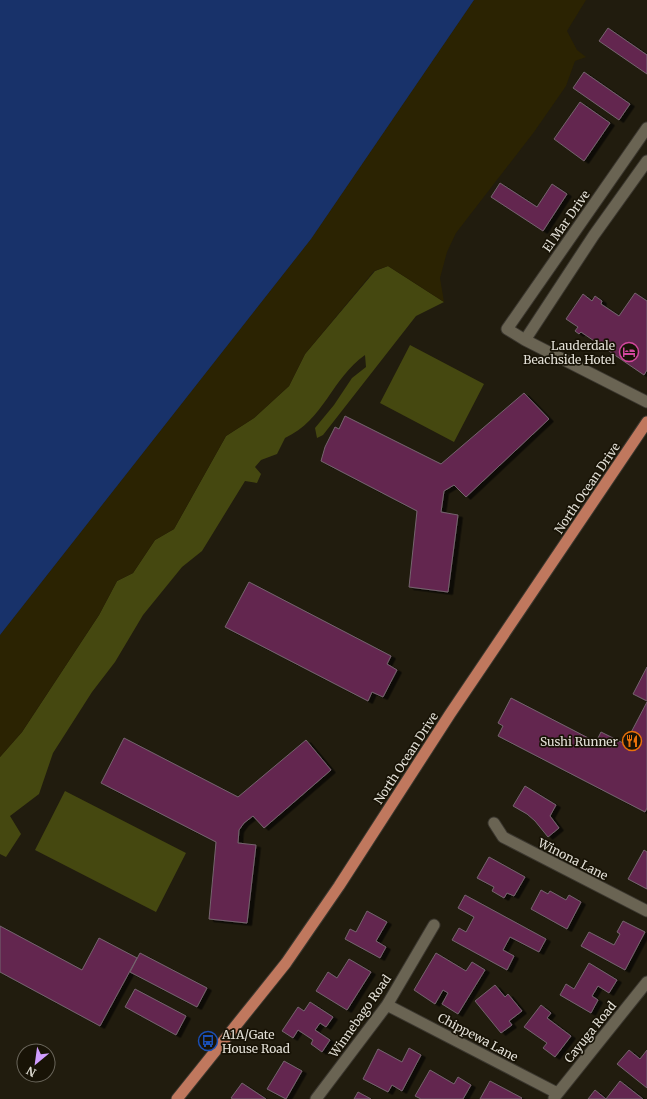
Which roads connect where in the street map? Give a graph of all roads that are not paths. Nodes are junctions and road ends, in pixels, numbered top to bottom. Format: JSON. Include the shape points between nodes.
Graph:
{"nodes":[{"id":1,"x":647,"y":128,"type":"edge"},
{"id":2,"x":643,"y":141,"type":"edge"},
{"id":3,"x":647,"y":161,"type":"edge"},
{"id":4,"x":525,"y":340,"type":"junction"},
{"id":5,"x":647,"y":402,"type":"edge"},
{"id":6,"x":647,"y":422,"type":"edge"},
{"id":7,"x":494,"y":823,"type":"dead end"},
{"id":8,"x":647,"y":911,"type":"edge"},
{"id":9,"x":434,"y":925,"type":"dead end"},
{"id":10,"x":647,"y":982,"type":"edge"},
{"id":11,"x":387,"y":1004,"type":"junction"},
{"id":12,"x":555,"y":1096,"type":"edge"},
{"id":13,"x":177,"y":1099,"type":"edge"},
{"id":14,"x":316,"y":1099,"type":"edge"}],
"edges":[{"from":1,"to":2,"type":"street","name":"El Mar Drive"},
{"from":2,"to":4,"type":"street","name":"El Mar Drive","via":[[507,330]]},
{"from":3,"to":4,"type":"street","via":[[594,235]]},
{"from":4,"to":5,"type":"street"},
{"from":6,"to":13,"type":"main road","name":"North Ocean Drive","via":[[286,963]]},
{"from":7,"to":8,"type":"street","name":"Winona Lane","via":[[503,837]]},
{"from":9,"to":11,"type":"street","name":"Winnebago Road"},
{"from":10,"to":12,"type":"street","name":"Cayuga Road"},
{"from":11,"to":12,"type":"street","name":"Chippewa Lane"},
{"from":11,"to":14,"type":"street","name":"Winnebago Road"}]}
